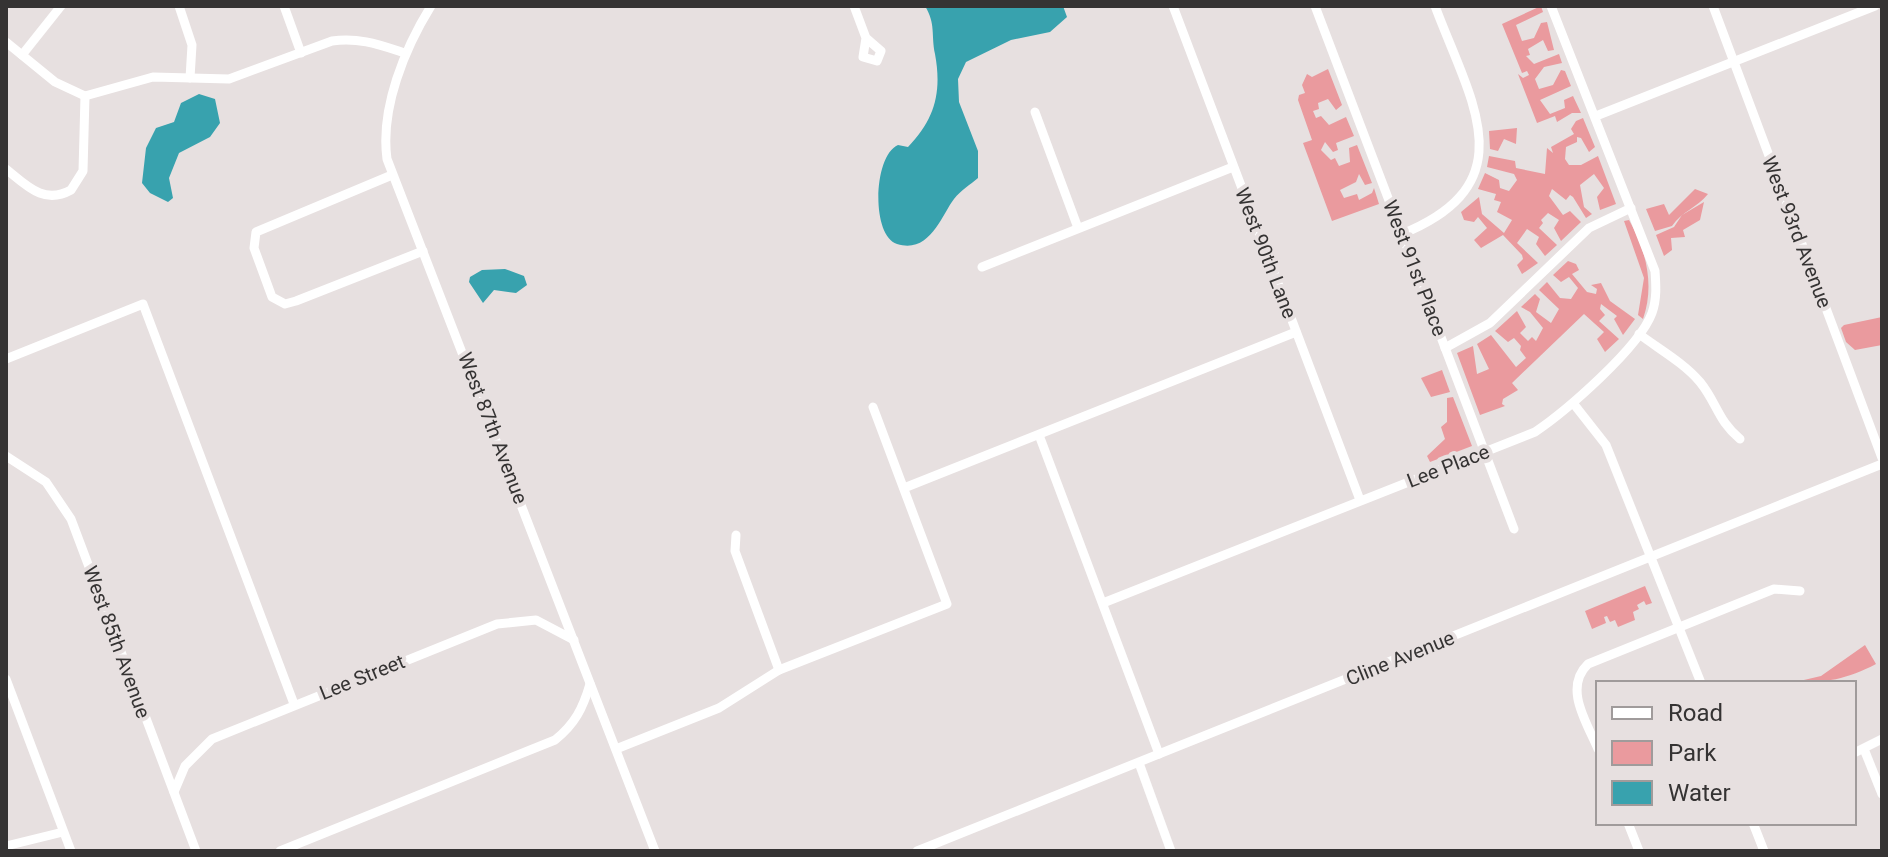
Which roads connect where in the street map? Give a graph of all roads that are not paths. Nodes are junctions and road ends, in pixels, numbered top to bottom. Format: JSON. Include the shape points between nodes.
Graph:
{"nodes":[{"id":1,"x":61,"y":6,"type":"edge"},
{"id":2,"x":179,"y":6,"type":"edge"},
{"id":3,"x":284,"y":6,"type":"edge"},
{"id":4,"x":431,"y":6,"type":"edge"},
{"id":5,"x":854,"y":6,"type":"edge"},
{"id":6,"x":1173,"y":6,"type":"edge"},
{"id":7,"x":1315,"y":6,"type":"edge"},
{"id":8,"x":1435,"y":6,"type":"edge"},
{"id":9,"x":1551,"y":6,"type":"edge"},
{"id":10,"x":1713,"y":6,"type":"edge"},
{"id":11,"x":1875,"y":6,"type":"edge"},
{"id":12,"x":866,"y":38,"type":"dead end"},
{"id":13,"x":6,"y":42,"type":"edge"},
{"id":14,"x":301,"y":53,"type":"junction"},
{"id":15,"x":405,"y":53,"type":"junction"},
{"id":16,"x":22,"y":55,"type":"junction"},
{"id":17,"x":1734,"y":62,"type":"junction"},
{"id":18,"x":190,"y":78,"type":"junction"},
{"id":19,"x":85,"y":96,"type":"junction"},
{"id":20,"x":1035,"y":112,"type":"dead end"},
{"id":21,"x":1596,"y":116,"type":"junction"},
{"id":22,"x":1233,"y":167,"type":"junction"},
{"id":23,"x":6,"y":169,"type":"edge"},
{"id":24,"x":392,"y":175,"type":"junction"},
{"id":25,"x":1631,"y":208,"type":"junction"},
{"id":26,"x":1078,"y":228,"type":"junction"},
{"id":27,"x":1402,"y":234,"type":"junction"},
{"id":28,"x":423,"y":251,"type":"junction"},
{"id":29,"x":982,"y":267,"type":"dead end"},
{"id":30,"x":1296,"y":332,"type":"junction"},
{"id":31,"x":1639,"y":334,"type":"junction"},
{"id":32,"x":1445,"y":348,"type":"junction"},
{"id":33,"x":6,"y":359,"type":"edge"},
{"id":34,"x":1573,"y":403,"type":"junction"},
{"id":35,"x":873,"y":407,"type":"dead end"},
{"id":36,"x":1039,"y":435,"type":"junction"},
{"id":37,"x":1740,"y":439,"type":"dead end"},
{"id":38,"x":1484,"y":453,"type":"junction"},
{"id":39,"x":6,"y":456,"type":"edge"},
{"id":40,"x":1882,"y":461,"type":"edge"},
{"id":41,"x":904,"y":488,"type":"junction"},
{"id":42,"x":1360,"y":500,"type":"junction"},
{"id":43,"x":1514,"y":529,"type":"dead end"},
{"id":44,"x":736,"y":535,"type":"dead end"},
{"id":45,"x":1651,"y":557,"type":"junction"},
{"id":46,"x":1800,"y":591,"type":"dead end"},
{"id":47,"x":1103,"y":603,"type":"junction"},
{"id":48,"x":1679,"y":627,"type":"junction"},
{"id":49,"x":574,"y":640,"type":"junction"},
{"id":50,"x":779,"y":670,"type":"junction"},
{"id":51,"x":6,"y":679,"type":"edge"},
{"id":52,"x":1700,"y":681,"type":"edge"},
{"id":53,"x":590,"y":683,"type":"junction"},
{"id":54,"x":294,"y":704,"type":"junction"},
{"id":55,"x":1882,"y":739,"type":"edge"},
{"id":56,"x":1596,"y":744,"type":"edge"},
{"id":57,"x":616,"y":749,"type":"junction"},
{"id":58,"x":1859,"y":751,"type":"edge"},
{"id":59,"x":1159,"y":754,"type":"junction"},
{"id":60,"x":1139,"y":763,"type":"junction"},
{"id":61,"x":174,"y":792,"type":"junction"},
{"id":62,"x":1882,"y":794,"type":"edge"},
{"id":63,"x":1629,"y":825,"type":"edge"},
{"id":64,"x":1754,"y":825,"type":"edge"},
{"id":65,"x":63,"y":832,"type":"junction"},
{"id":66,"x":6,"y":846,"type":"edge"},
{"id":67,"x":71,"y":851,"type":"edge"},
{"id":68,"x":196,"y":851,"type":"edge"},
{"id":69,"x":280,"y":851,"type":"edge"},
{"id":70,"x":655,"y":851,"type":"edge"},
{"id":71,"x":917,"y":851,"type":"edge"},
{"id":72,"x":1171,"y":851,"type":"edge"},
{"id":73,"x":1639,"y":851,"type":"edge"},
{"id":74,"x":1764,"y":851,"type":"edge"}],
"edges":[{"from":1,"to":16,"type":"street"},
{"from":2,"to":18,"type":"street","via":[[192,45]]},
{"from":3,"to":14,"type":"street"},
{"from":4,"to":15,"type":"street","name":"West 87th Avenue"},
{"from":5,"to":12,"type":"street"},
{"from":6,"to":22,"type":"street","name":"West 90th Lane"},
{"from":7,"to":27,"type":"street","name":"West 91st Place"},
{"from":8,"to":27,"type":"street","via":[[1479,123],[1477,165],[1468,187],[1445,214]]},
{"from":9,"to":21,"type":"street","name":"Lee Place"},
{"from":10,"to":17,"type":"street","name":"West 93rd Avenue"},
{"from":11,"to":17,"type":"street"},
{"from":13,"to":16,"type":"street"},
{"from":14,"to":15,"type":"street","via":[[347,39]]},
{"from":14,"to":18,"type":"street","via":[[229,79]]},
{"from":15,"to":24,"type":"street","name":"West 87th Avenue","via":[[385,130]]},
{"from":16,"to":19,"type":"street","via":[[69,92]]},
{"from":17,"to":21,"type":"street"},
{"from":17,"to":40,"type":"street","name":"West 93rd Avenue"},
{"from":18,"to":19,"type":"street","via":[[139,79]]},
{"from":19,"to":23,"type":"street","via":[[83,171],[71,190],[54,197],[35,192]]},
{"from":20,"to":26,"type":"street"},
{"from":21,"to":25,"type":"street","name":"Lee Place"},
{"from":22,"to":26,"type":"street"},
{"from":22,"to":30,"type":"street","name":"West 90th Lane"},
{"from":24,"to":28,"type":"street","name":"West 87th Avenue"},
{"from":24,"to":28,"type":"street","via":[[256,232],[254,248],[272,297],[285,304]]},
{"from":25,"to":31,"type":"street","name":"Lee Place","via":[[1656,283],[1652,314]]},
{"from":25,"to":32,"type":"street","via":[[1589,228],[1490,323]]},
{"from":26,"to":29,"type":"street"},
{"from":27,"to":32,"type":"street","name":"West 91st Place"},
{"from":28,"to":49,"type":"street","name":"West 87th Avenue"},
{"from":30,"to":36,"type":"street"},
{"from":30,"to":42,"type":"street","name":"West 90th Lane"},
{"from":31,"to":34,"type":"street","name":"Lee Place"},
{"from":31,"to":37,"type":"street","via":[[1693,374],[1722,425]]},
{"from":32,"to":38,"type":"street","name":"West 91st Place"},
{"from":33,"to":54,"type":"street","via":[[143,304]]},
{"from":34,"to":38,"type":"street","name":"Lee Place","via":[[1535,432]]},
{"from":34,"to":45,"type":"street","via":[[1606,445]]},
{"from":35,"to":41,"type":"street"},
{"from":36,"to":41,"type":"street"},
{"from":36,"to":47,"type":"street"},
{"from":38,"to":42,"type":"street","name":"Lee Place"},
{"from":38,"to":43,"type":"street","name":"West 91st Place"},
{"from":39,"to":61,"type":"street","name":"West 85th Avenue","via":[[46,482],[71,519]]},
{"from":40,"to":45,"type":"street","name":"Cline Avenue"},
{"from":41,"to":50,"type":"street","via":[[947,604]]},
{"from":42,"to":47,"type":"street","name":"Lee Place"},
{"from":44,"to":50,"type":"street","via":[[735,551]]},
{"from":45,"to":48,"type":"street"},
{"from":45,"to":59,"type":"street","name":"Cline Avenue"},
{"from":46,"to":48,"type":"street","via":[[1780,587]]},
{"from":47,"to":59,"type":"street"},
{"from":48,"to":52,"type":"street"},
{"from":48,"to":56,"type":"street","via":[[1595,660],[1577,677],[1576,692]]},
{"from":49,"to":53,"type":"street","name":"West 87th Avenue"},
{"from":49,"to":54,"type":"street","name":"Lee Street","via":[[536,620],[510,620]]},
{"from":50,"to":57,"type":"street","via":[[719,708]]},
{"from":51,"to":65,"type":"street"},
{"from":53,"to":57,"type":"street","name":"West 87th Avenue"},
{"from":53,"to":69,"type":"street","via":[[572,727],[555,740]]},
{"from":54,"to":61,"type":"street","name":"Lee Street","via":[[212,739],[185,766]]},
{"from":55,"to":58,"type":"street"},
{"from":57,"to":70,"type":"street","name":"West 87th Avenue"},
{"from":58,"to":62,"type":"street"},
{"from":59,"to":60,"type":"street","name":"Cline Avenue"},
{"from":60,"to":71,"type":"street","name":"Cline Avenue"},
{"from":60,"to":72,"type":"street"},
{"from":61,"to":68,"type":"street","name":"West 85th Avenue"},
{"from":63,"to":73,"type":"street"},
{"from":64,"to":74,"type":"street"},
{"from":65,"to":66,"type":"street"},
{"from":65,"to":67,"type":"street"}]}
